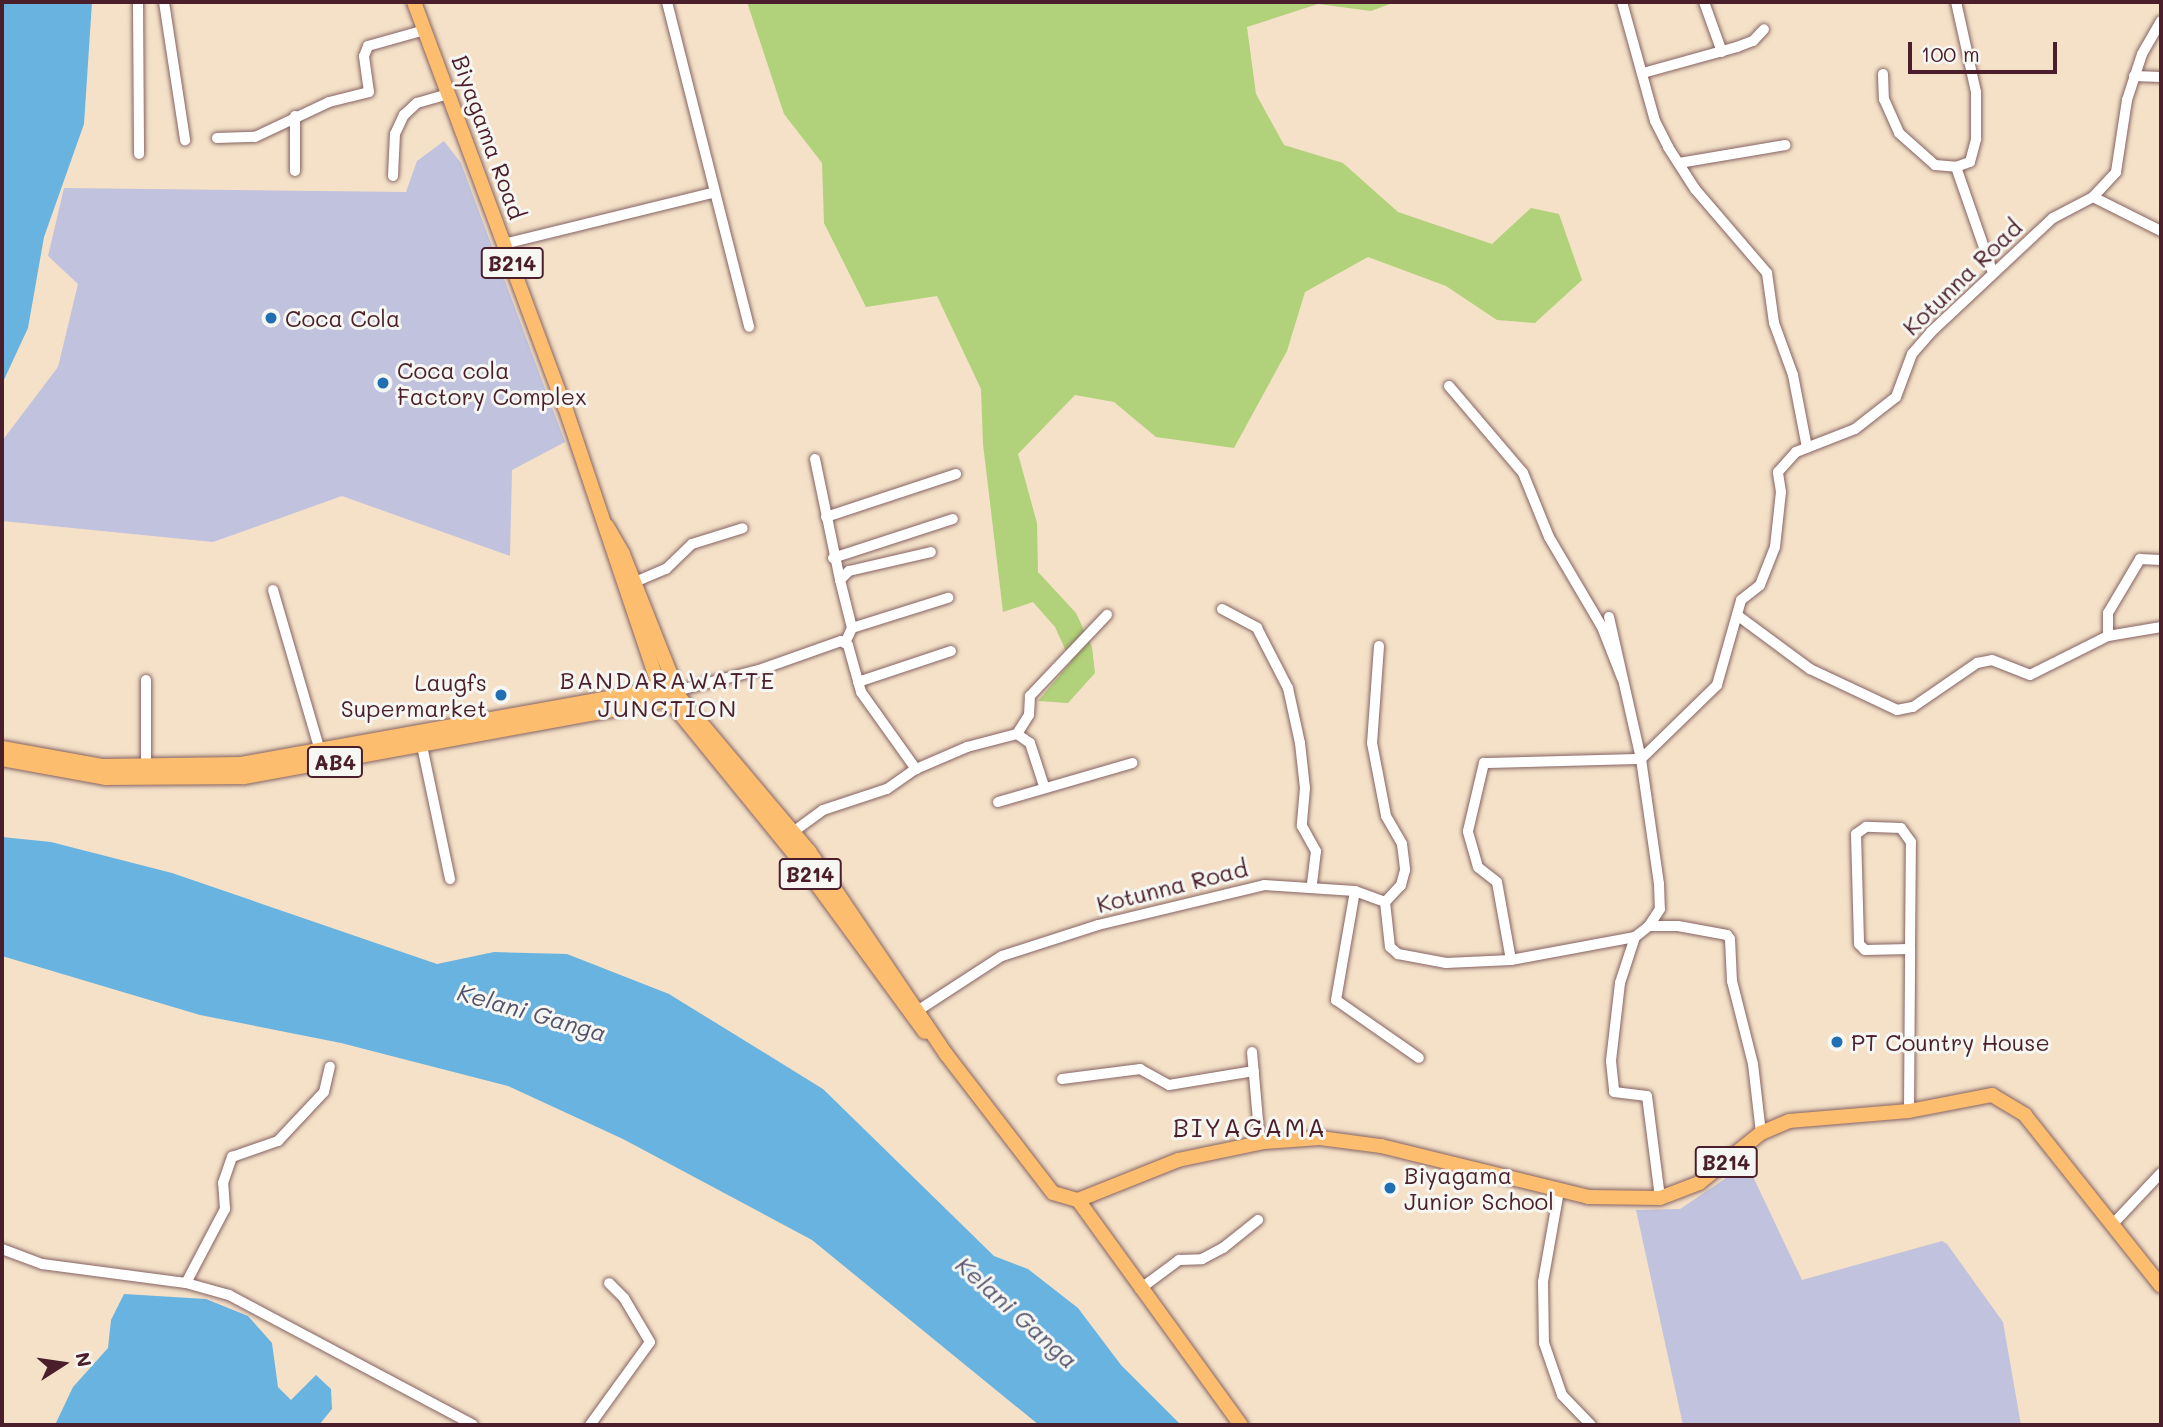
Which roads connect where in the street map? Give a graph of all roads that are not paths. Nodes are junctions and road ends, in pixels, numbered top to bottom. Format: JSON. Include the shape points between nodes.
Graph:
{"nodes":[{"id":1,"x":138,"y":2,"type":"edge"},
{"id":2,"x":164,"y":2,"type":"edge"},
{"id":3,"x":414,"y":2,"type":"edge"},
{"id":4,"x":667,"y":2,"type":"edge"},
{"id":5,"x":1622,"y":2,"type":"edge"},
{"id":6,"x":1704,"y":2,"type":"edge"},
{"id":7,"x":1956,"y":2,"type":"edge"},
{"id":8,"x":2161,"y":21,"type":"edge"},
{"id":9,"x":1764,"y":29,"type":"dead end"},
{"id":10,"x":425,"y":30,"type":"junction"},
{"id":11,"x":1722,"y":51,"type":"junction"},
{"id":12,"x":1643,"y":74,"type":"junction"},
{"id":13,"x":1883,"y":74,"type":"dead end"},
{"id":14,"x":2134,"y":76,"type":"junction"},
{"id":15,"x":2161,"y":77,"type":"edge"},
{"id":16,"x":449,"y":94,"type":"junction"},
{"id":17,"x":295,"y":116,"type":"junction"},
{"id":18,"x":217,"y":138,"type":"dead end"},
{"id":19,"x":185,"y":140,"type":"dead end"},
{"id":20,"x":1785,"y":145,"type":"dead end"},
{"id":21,"x":139,"y":154,"type":"dead end"},
{"id":22,"x":1679,"y":163,"type":"junction"},
{"id":23,"x":1956,"y":167,"type":"junction"},
{"id":24,"x":295,"y":171,"type":"dead end"},
{"id":25,"x":393,"y":176,"type":"dead end"},
{"id":26,"x":715,"y":192,"type":"junction"},
{"id":27,"x":2093,"y":197,"type":"junction"},
{"id":28,"x":2161,"y":231,"type":"edge"},
{"id":29,"x":505,"y":244,"type":"junction"},
{"id":30,"x":1993,"y":273,"type":"junction"},
{"id":31,"x":749,"y":327,"type":"dead end"},
{"id":32,"x":1449,"y":386,"type":"dead end"},
{"id":33,"x":1807,"y":448,"type":"junction"},
{"id":34,"x":815,"y":459,"type":"dead end"},
{"id":35,"x":956,"y":474,"type":"dead end"},
{"id":36,"x":826,"y":517,"type":"junction"},
{"id":37,"x":953,"y":519,"type":"dead end"},
{"id":38,"x":607,"y":526,"type":"junction"},
{"id":39,"x":743,"y":528,"type":"dead end"},
{"id":40,"x":931,"y":552,"type":"dead end"},
{"id":41,"x":834,"y":558,"type":"junction"},
{"id":42,"x":2161,"y":560,"type":"edge"},
{"id":43,"x":840,"y":580,"type":"junction"},
{"id":44,"x":635,"y":582,"type":"junction"},
{"id":45,"x":273,"y":590,"type":"dead end"},
{"id":46,"x":947,"y":598,"type":"dead end"},
{"id":47,"x":1222,"y":608,"type":"dead end"},
{"id":48,"x":1107,"y":615,"type":"dead end"},
{"id":49,"x":1737,"y":615,"type":"junction"},
{"id":50,"x":1609,"y":617,"type":"dead end"},
{"id":51,"x":852,"y":628,"type":"junction"},
{"id":52,"x":2161,"y":628,"type":"edge"},
{"id":53,"x":2108,"y":636,"type":"junction"},
{"id":54,"x":845,"y":643,"type":"junction"},
{"id":55,"x":1379,"y":646,"type":"dead end"},
{"id":56,"x":951,"y":650,"type":"dead end"},
{"id":57,"x":146,"y":680,"type":"dead end"},
{"id":58,"x":858,"y":681,"type":"junction"},
{"id":59,"x":1625,"y":681,"type":"junction"},
{"id":60,"x":671,"y":693,"type":"junction"},
{"id":61,"x":1017,"y":734,"type":"junction"},
{"id":62,"x":421,"y":740,"type":"junction"},
{"id":63,"x":2,"y":748,"type":"edge"},
{"id":64,"x":320,"y":751,"type":"junction"},
{"id":65,"x":2,"y":759,"type":"edge"},
{"id":66,"x":1641,"y":759,"type":"junction"},
{"id":67,"x":1132,"y":763,"type":"dead end"},
{"id":68,"x":916,"y":769,"type":"junction"},
{"id":69,"x":146,"y":773,"type":"junction"},
{"id":70,"x":1044,"y":786,"type":"junction"},
{"id":71,"x":998,"y":802,"type":"dead end"},
{"id":72,"x":788,"y":836,"type":"junction"},
{"id":73,"x":450,"y":879,"type":"dead end"},
{"id":74,"x":1312,"y":887,"type":"junction"},
{"id":75,"x":1354,"y":891,"type":"junction"},
{"id":76,"x":1385,"y":902,"type":"junction"},
{"id":77,"x":1649,"y":926,"type":"junction"},
{"id":78,"x":1635,"y":937,"type":"junction"},
{"id":79,"x":1910,"y":949,"type":"junction"},
{"id":80,"x":1511,"y":960,"type":"junction"},
{"id":81,"x":914,"y":1013,"type":"junction"},
{"id":82,"x":1252,"y":1052,"type":"dead end"},
{"id":83,"x":1419,"y":1058,"type":"dead end"},
{"id":84,"x":330,"y":1067,"type":"dead end"},
{"id":85,"x":1254,"y":1071,"type":"junction"},
{"id":86,"x":1062,"y":1079,"type":"dead end"},
{"id":87,"x":1909,"y":1111,"type":"junction"},
{"id":88,"x":1761,"y":1133,"type":"junction"},
{"id":89,"x":1260,"y":1143,"type":"junction"},
{"id":90,"x":2161,"y":1173,"type":"edge"},
{"id":91,"x":1559,"y":1191,"type":"junction"},
{"id":92,"x":1660,"y":1198,"type":"junction"},
{"id":93,"x":1078,"y":1200,"type":"junction"},
{"id":94,"x":1258,"y":1220,"type":"dead end"},
{"id":95,"x":2112,"y":1224,"type":"junction"},
{"id":96,"x":2,"y":1249,"type":"edge"},
{"id":97,"x":186,"y":1283,"type":"junction"},
{"id":98,"x":609,"y":1283,"type":"dead end"},
{"id":99,"x":2161,"y":1286,"type":"edge"},
{"id":100,"x":1140,"y":1289,"type":"junction"},
{"id":101,"x":473,"y":1425,"type":"edge"},
{"id":102,"x":590,"y":1425,"type":"edge"},
{"id":103,"x":1241,"y":1425,"type":"edge"},
{"id":104,"x":1591,"y":1425,"type":"edge"}],
"edges":[{"from":1,"to":21,"type":"street"},
{"from":2,"to":19,"type":"street"},
{"from":3,"to":10,"type":"main road","name":"Biyagama Road","number":"B214"},
{"from":4,"to":26,"type":"street"},
{"from":5,"to":12,"type":"street"},
{"from":6,"to":11,"type":"street"},
{"from":7,"to":23,"type":"street","via":[[1976,92],[1976,139],[1970,162]]},
{"from":8,"to":14,"type":"street","name":"Kotunna Road"},
{"from":9,"to":11,"type":"street","via":[[1753,41]]},
{"from":10,"to":16,"type":"main road","name":"Biyagama Road","number":"B214"},
{"from":10,"to":17,"type":"street","via":[[368,46],[364,56],[369,92]]},
{"from":11,"to":12,"type":"street"},
{"from":12,"to":22,"type":"street","via":[[1655,121]]},
{"from":13,"to":23,"type":"street","via":[[1884,99],[1899,133],[1935,165]]},
{"from":14,"to":15,"type":"street"},
{"from":14,"to":27,"type":"street","name":"Kotunna Road","via":[[2116,172]]},
{"from":16,"to":25,"type":"street","via":[[417,103],[404,115],[395,134]]},
{"from":16,"to":29,"type":"main road","name":"Biyagama Road","number":"B214"},
{"from":17,"to":18,"type":"street","via":[[255,137]]},
{"from":17,"to":24,"type":"street"},
{"from":20,"to":22,"type":"street"},
{"from":22,"to":33,"type":"street","via":[[1695,189],[1767,273],[1774,323],[1793,375]]},
{"from":23,"to":30,"type":"street"},
{"from":26,"to":29,"type":"street"},
{"from":26,"to":31,"type":"street"},
{"from":27,"to":28,"type":"street"},
{"from":27,"to":30,"type":"street","name":"Kotunna Road","via":[[2053,218]]},
{"from":29,"to":38,"type":"main road","name":"Biyagama Road","number":"B214"},
{"from":30,"to":33,"type":"street","name":"Kotunna Road","via":[[1912,354],[1896,397],[1855,429]]},
{"from":32,"to":59,"type":"street","via":[[1523,472],[1549,537],[1602,627]]},
{"from":33,"to":49,"type":"street","name":"Kotunna Road","via":[[1785,461],[1778,472],[1781,492],[1775,547],[1760,585],[1741,600]]},
{"from":34,"to":36,"type":"street"},
{"from":35,"to":36,"type":"street"},
{"from":36,"to":41,"type":"street"},
{"from":37,"to":41,"type":"street"},
{"from":38,"to":44,"type":"main road","name":"Biyagama Road","number":"B214"},
{"from":38,"to":60,"type":"main road","name":"Biyagama Road","number":"B214"},
{"from":39,"to":44,"type":"street","via":[[692,544],[666,569]]},
{"from":40,"to":43,"type":"street","via":[[849,571]]},
{"from":41,"to":43,"type":"street"},
{"from":42,"to":53,"type":"street","via":[[2140,559],[2108,613]]},
{"from":43,"to":51,"type":"street"},
{"from":44,"to":60,"type":"main road","name":"Biyagama Road","number":"B214"},
{"from":45,"to":64,"type":"street"},
{"from":46,"to":51,"type":"street"},
{"from":47,"to":74,"type":"street","via":[[1257,628],[1288,688],[1305,788],[1302,826],[1316,851]]},
{"from":48,"to":61,"type":"street","via":[[1030,696],[1030,715]]},
{"from":49,"to":53,"type":"street","via":[[1810,669],[1897,710],[1913,707],[1977,663],[1992,660],[2030,675]]},
{"from":49,"to":66,"type":"street","name":"Kotunna Road","via":[[1717,685]]},
{"from":50,"to":59,"type":"street"},
{"from":51,"to":54,"type":"street"},
{"from":52,"to":53,"type":"street"},
{"from":54,"to":58,"type":"street"},
{"from":54,"to":60,"type":"street"},
{"from":55,"to":76,"type":"street","via":[[1372,743],[1386,816],[1402,844],[1405,870],[1401,885]]},
{"from":56,"to":58,"type":"street"},
{"from":57,"to":69,"type":"street"},
{"from":58,"to":68,"type":"street","via":[[882,725]]},
{"from":59,"to":66,"type":"street"},
{"from":60,"to":62,"type":"main road","number":"AB4"},
{"from":60,"to":72,"type":"main road","number":"B214"},
{"from":61,"to":68,"type":"street","via":[[967,747]]},
{"from":61,"to":70,"type":"street","via":[[1030,743]]},
{"from":62,"to":64,"type":"main road","number":"AB4"},
{"from":62,"to":69,"type":"main road","number":"AB4","via":[[244,776]]},
{"from":62,"to":73,"type":"street"},
{"from":63,"to":69,"type":"main road","number":"AB4"},
{"from":64,"to":69,"type":"main road","number":"AB4"},
{"from":65,"to":69,"type":"main road","number":"AB4","via":[[82,776]]},
{"from":66,"to":77,"type":"street","via":[[1660,909]]},
{"from":66,"to":80,"type":"street","via":[[1485,763],[1468,831],[1478,867],[1497,882]]},
{"from":67,"to":70,"type":"street"},
{"from":68,"to":72,"type":"street","via":[[887,789],[822,810]]},
{"from":70,"to":71,"type":"street"},
{"from":72,"to":81,"type":"main road","number":"B214"},
{"from":74,"to":75,"type":"street","name":"Kotunna Road"},
{"from":74,"to":81,"type":"street","name":"Kotunna Road","via":[[1237,889],[1042,942],[981,966]]},
{"from":75,"to":76,"type":"street","name":"Kotunna Road"},
{"from":75,"to":83,"type":"street","via":[[1336,1000]]},
{"from":76,"to":80,"type":"street","via":[[1390,947],[1398,954],[1446,963]]},
{"from":77,"to":78,"type":"street"},
{"from":77,"to":88,"type":"street","via":[[1678,926],[1730,939],[1732,981],[1753,1064]]},
{"from":78,"to":80,"type":"street"},
{"from":78,"to":92,"type":"street","via":[[1620,983],[1611,1061],[1614,1092],[1647,1097]]},
{"from":79,"to":79,"type":"street","via":[[1865,950],[1859,944],[1856,834],[1866,827],[1901,828],[1911,842]]},
{"from":79,"to":87,"type":"street"},
{"from":81,"to":93,"type":"main road","number":"B214","via":[[1038,1179],[1053,1193]]},
{"from":82,"to":85,"type":"street"},
{"from":84,"to":97,"type":"street","via":[[324,1092],[278,1141],[232,1157],[223,1182],[225,1209]]},
{"from":85,"to":86,"type":"street","via":[[1169,1085],[1140,1069]]},
{"from":85,"to":89,"type":"street"},
{"from":87,"to":88,"type":"main road","number":"B214","via":[[1803,1119]]},
{"from":87,"to":95,"type":"main road","number":"B214","via":[[1985,1094],[2000,1098],[2025,1115]]},
{"from":88,"to":92,"type":"main road","number":"B214","via":[[1699,1183]]},
{"from":89,"to":91,"type":"main road","number":"B214","via":[[1320,1138],[1353,1141]]},
{"from":89,"to":93,"type":"main road","number":"B214","via":[[1178,1160]]},
{"from":90,"to":95,"type":"street"},
{"from":91,"to":92,"type":"main road","number":"B214","via":[[1615,1199]]},
{"from":91,"to":104,"type":"street","via":[[1543,1282],[1544,1343],[1562,1395]]},
{"from":93,"to":100,"type":"main road"},
{"from":94,"to":100,"type":"street","via":[[1223,1248],[1202,1259],[1179,1260]]},
{"from":95,"to":99,"type":"main road","number":"B214"},
{"from":96,"to":97,"type":"street","via":[[42,1264]]},
{"from":97,"to":101,"type":"street","via":[[241,1301]]},
{"from":98,"to":102,"type":"street","via":[[624,1298],[650,1342]]},
{"from":100,"to":103,"type":"main road"}]}
